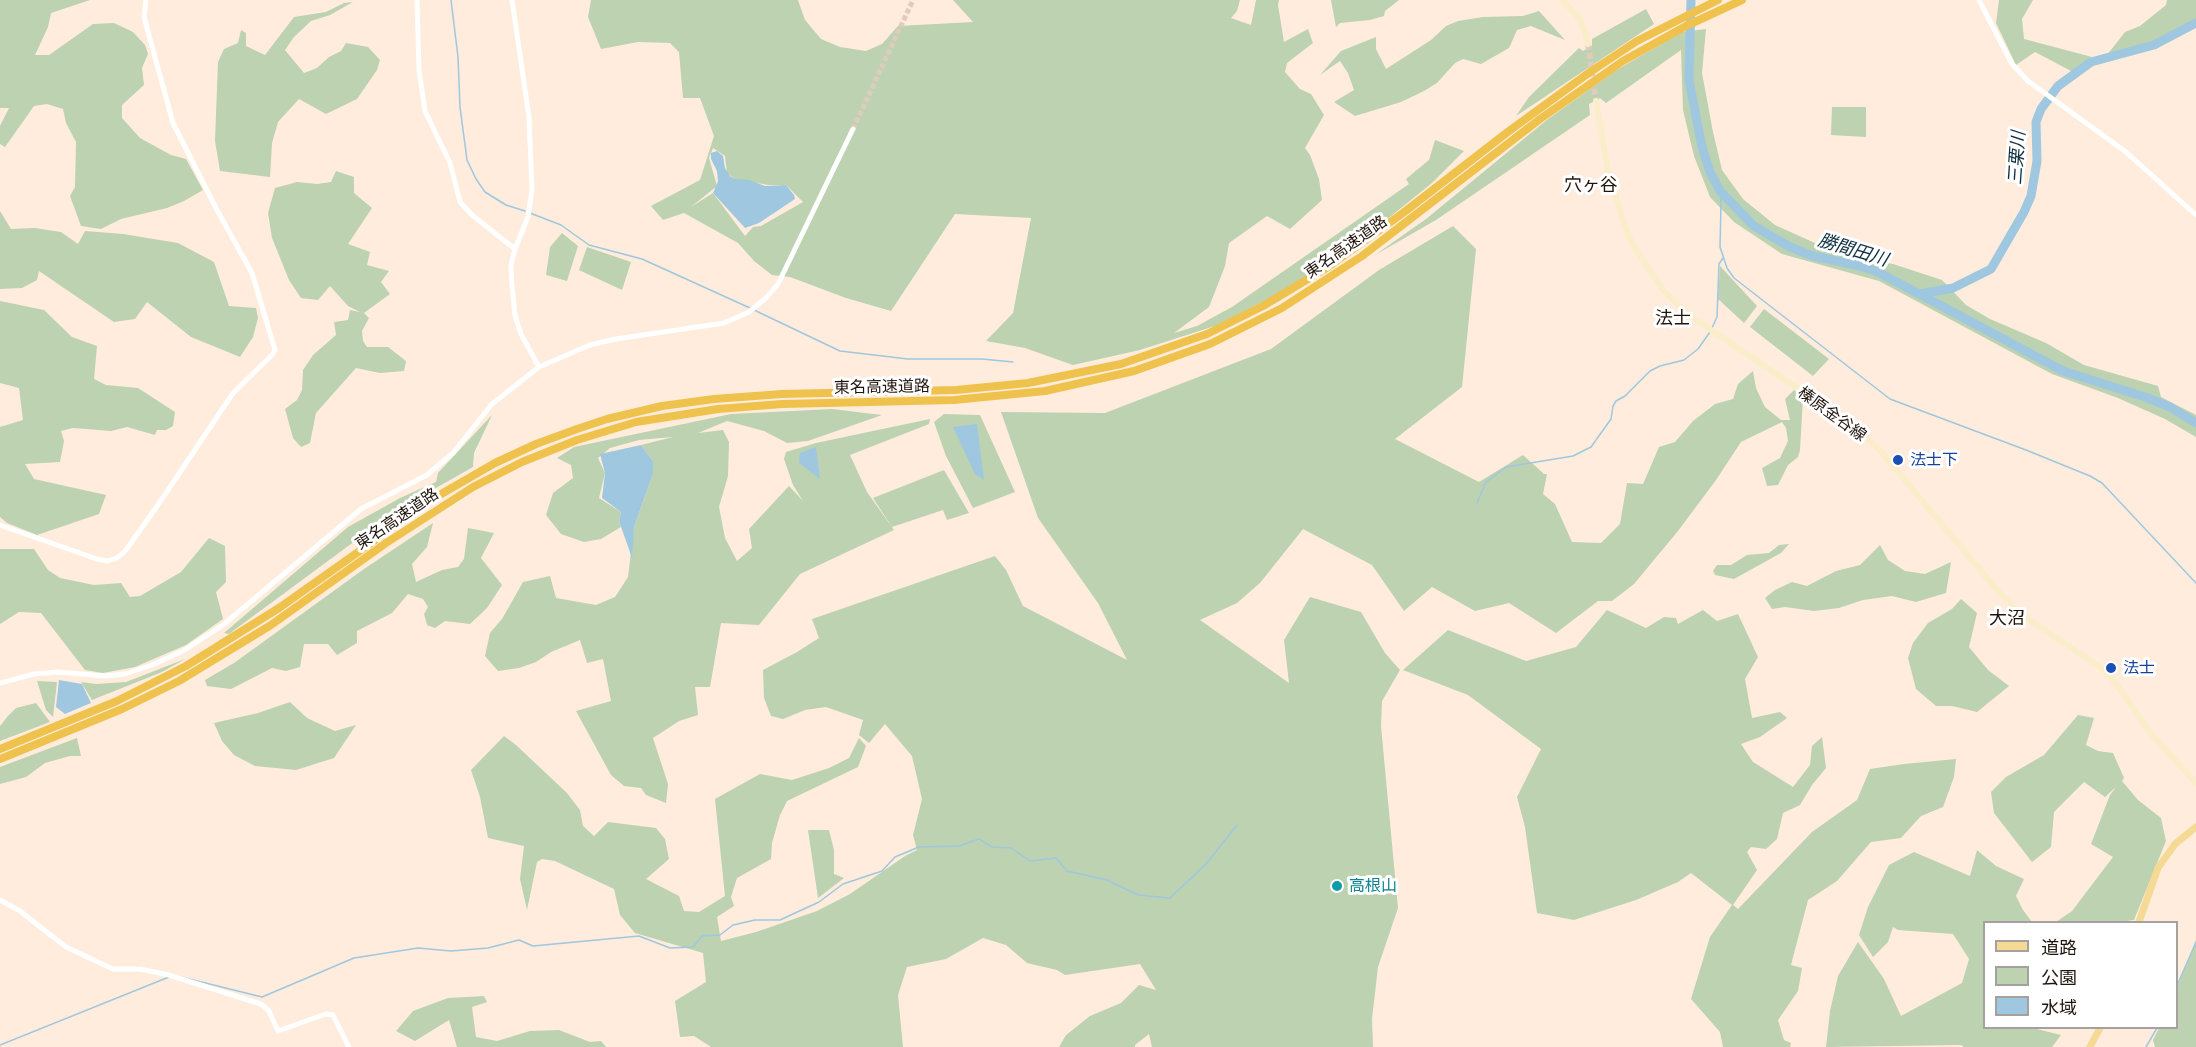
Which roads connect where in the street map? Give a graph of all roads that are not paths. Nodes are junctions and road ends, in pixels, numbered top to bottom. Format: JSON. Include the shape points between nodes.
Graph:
{"nodes":[{"id":1,"x":146,"y":0,"type":"edge"},
{"id":2,"x":417,"y":0,"type":"edge"},
{"id":3,"x":512,"y":0,"type":"edge"},
{"id":4,"x":1562,"y":0,"type":"edge"},
{"id":5,"x":1718,"y":0,"type":"edge"},
{"id":6,"x":1742,"y":0,"type":"edge"},
{"id":7,"x":1979,"y":0,"type":"edge"},
{"id":8,"x":1588,"y":44,"type":"tunnel mouth"},
{"id":9,"x":1596,"y":101,"type":"tunnel mouth"},
{"id":10,"x":853,"y":129,"type":"tunnel mouth"},
{"id":11,"x":2196,"y":215,"type":"edge"},
{"id":12,"x":515,"y":249,"type":"junction"},
{"id":13,"x":539,"y":367,"type":"junction"},
{"id":14,"x":0,"y":525,"type":"edge"},
{"id":15,"x":0,"y":683,"type":"edge"},
{"id":16,"x":119,"y":705,"type":"junction"},
{"id":17,"x":0,"y":749,"type":"edge"},
{"id":18,"x":0,"y":759,"type":"edge"},
{"id":19,"x":2196,"y":783,"type":"edge"},
{"id":20,"x":2196,"y":827,"type":"edge"},
{"id":21,"x":0,"y":900,"type":"edge"},
{"id":22,"x":2139,"y":921,"type":"edge"},
{"id":23,"x":2099,"y":1029,"type":"edge"},
{"id":24,"x":349,"y":1047,"type":"edge"},
{"id":25,"x":2090,"y":1047,"type":"edge"}],
"edges":[{"from":1,"to":14,"type":"street","via":[[144,17],[173,123],[252,273],[275,350],[233,393],[117,558],[96,560]]},
{"from":2,"to":12,"type":"street","via":[[419,70],[425,111],[450,163],[460,202]]},
{"from":3,"to":12,"type":"street","via":[[529,117],[532,189],[530,210]]},
{"from":4,"to":8,"type":"main road","via":[[1579,18]]},
{"from":5,"to":16,"type":"highway","name":"東名高速道路","via":[[1662,27],[1551,99],[1328,267],[1207,334],[1121,364],[1037,382],[956,390],[714,399],[653,408],[577,429],[460,483],[248,629]]},
{"from":6,"to":16,"type":"highway","name":"東名高速道路","via":[[1623,62],[1334,275],[1282,308],[1210,344],[1134,371],[1045,391],[954,400],[718,409],[636,422],[578,440],[522,462],[473,488],[386,543],[240,645],[179,681]]},
{"from":7,"to":11,"type":"street","via":[[2012,64],[2028,81],[2126,152]]},
{"from":9,"to":19,"type":"main road","name":"榛原金谷線","via":[[1610,182],[1625,227],[1664,291],[1692,317],[1847,422],[1878,448],[1997,590],[2023,616],[2103,669],[2151,734]]},
{"from":10,"to":13,"type":"street","via":[[778,284],[755,308],[724,323],[590,345]]},
{"from":12,"to":13,"type":"street","via":[[511,265],[514,315]]},
{"from":13,"to":15,"type":"street","via":[[492,404],[453,453],[427,475],[361,509],[202,640],[125,674],[57,672]]},
{"from":16,"to":17,"type":"highway","name":"東名高速道路"},
{"from":16,"to":18,"type":"highway","name":"東名高速道路","via":[[73,730]]},
{"from":20,"to":22,"type":"main road","via":[[2175,844],[2158,868]]},
{"from":21,"to":24,"type":"street","via":[[66,946],[113,969],[169,975],[261,1004],[269,1011],[278,1031],[333,1015]]},
{"from":23,"to":25,"type":"main road"}]}
